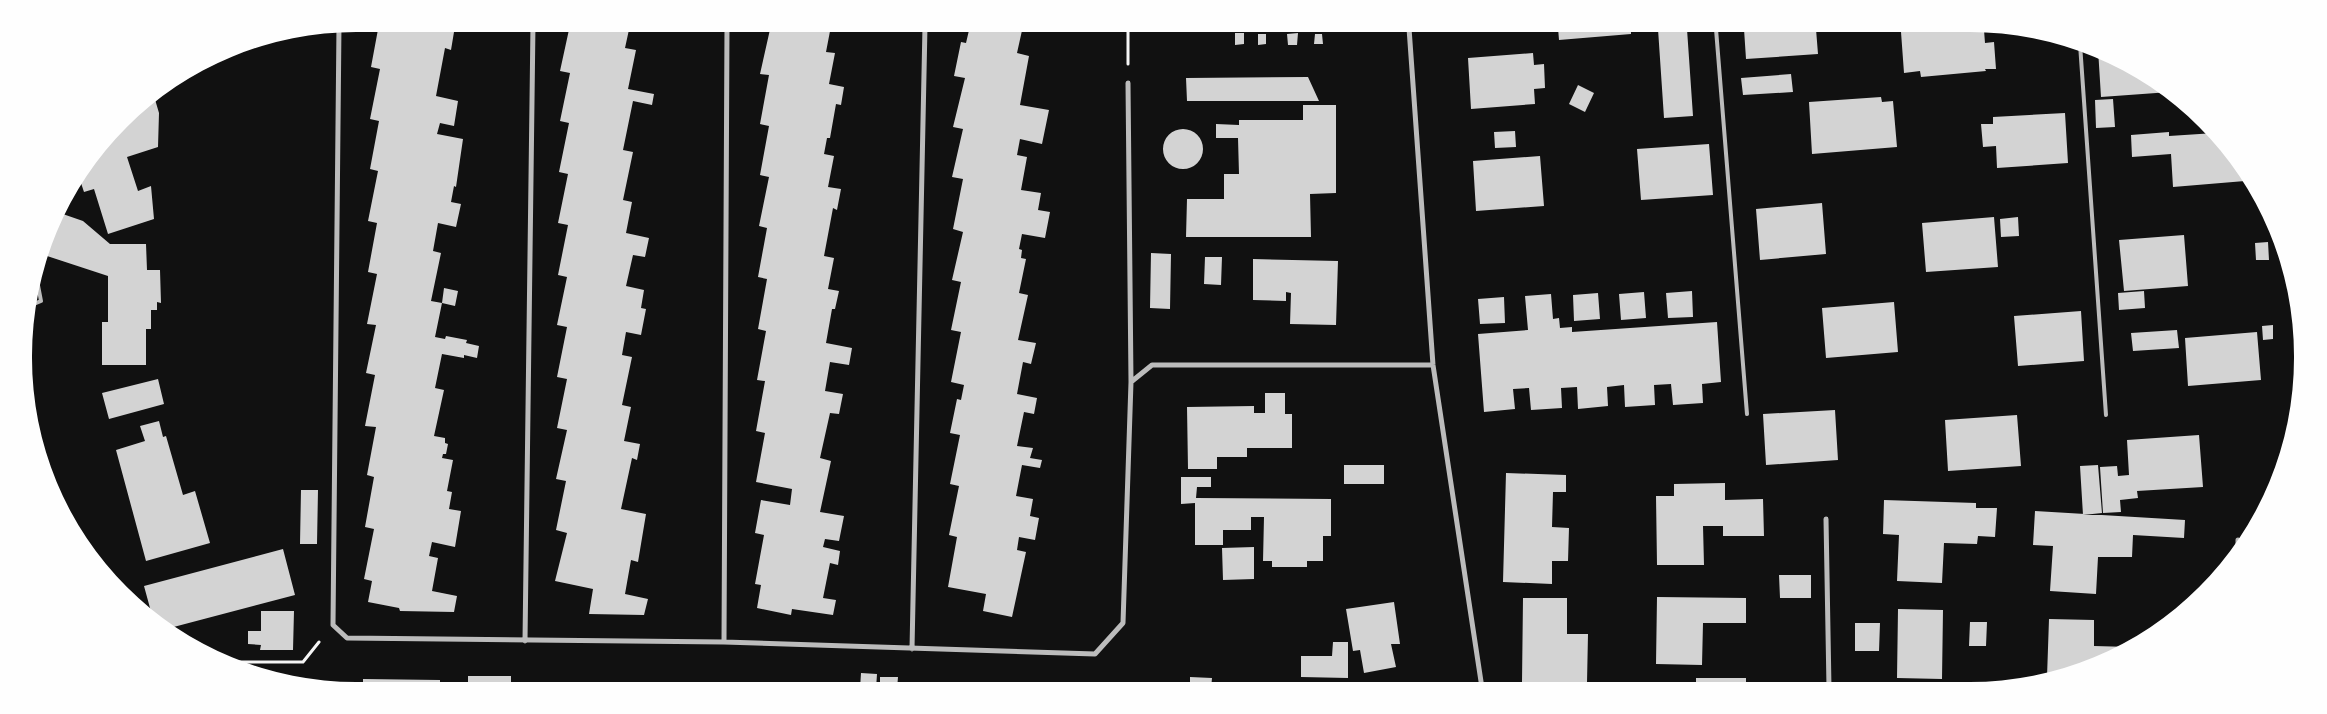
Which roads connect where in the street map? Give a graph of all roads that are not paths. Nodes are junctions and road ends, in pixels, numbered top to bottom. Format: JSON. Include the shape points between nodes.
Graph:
{"nodes":[{"id":1,"x":533,"y":32,"type":"edge"},
{"id":2,"x":727,"y":32,"type":"edge"},
{"id":3,"x":925,"y":32,"type":"edge"},
{"id":4,"x":1409,"y":32,"type":"edge"},
{"id":5,"x":1716,"y":32,"type":"edge"},
{"id":6,"x":339,"y":33,"type":"edge"},
{"id":7,"x":2081,"y":52,"type":"edge"},
{"id":8,"x":1128,"y":82,"type":"road end"},
{"id":9,"x":39,"y":292,"type":"edge"},
{"id":10,"x":37,"y":303,"type":"edge"},
{"id":11,"x":1433,"y":365,"type":"junction"},
{"id":12,"x":1131,"y":382,"type":"junction"},
{"id":13,"x":1747,"y":414,"type":"dead end"},
{"id":14,"x":2106,"y":415,"type":"dead end"},
{"id":15,"x":1826,"y":518,"type":"dead end"},
{"id":16,"x":525,"y":641,"type":"junction"},
{"id":17,"x":724,"y":642,"type":"junction"},
{"id":18,"x":912,"y":649,"type":"junction"},
{"id":19,"x":1481,"y":682,"type":"edge"},
{"id":20,"x":1829,"y":682,"type":"edge"}],
"edges":[{"from":1,"to":16,"type":"street"},
{"from":2,"to":17,"type":"street"},
{"from":3,"to":18,"type":"street"},
{"from":4,"to":11,"type":"street"},
{"from":5,"to":13,"type":"lane"},
{"from":6,"to":16,"type":"street","via":[[332,625],[347,638]]},
{"from":7,"to":14,"type":"lane"},
{"from":8,"to":12,"type":"street"},
{"from":9,"to":10,"type":"lane","via":[[41,301]]},
{"from":11,"to":12,"type":"street","via":[[1152,365]]},
{"from":11,"to":19,"type":"street"},
{"from":12,"to":18,"type":"street","via":[[1123,623],[1094,654]]},
{"from":15,"to":20,"type":"street"},
{"from":16,"to":17,"type":"street"},
{"from":17,"to":18,"type":"street"}]}
